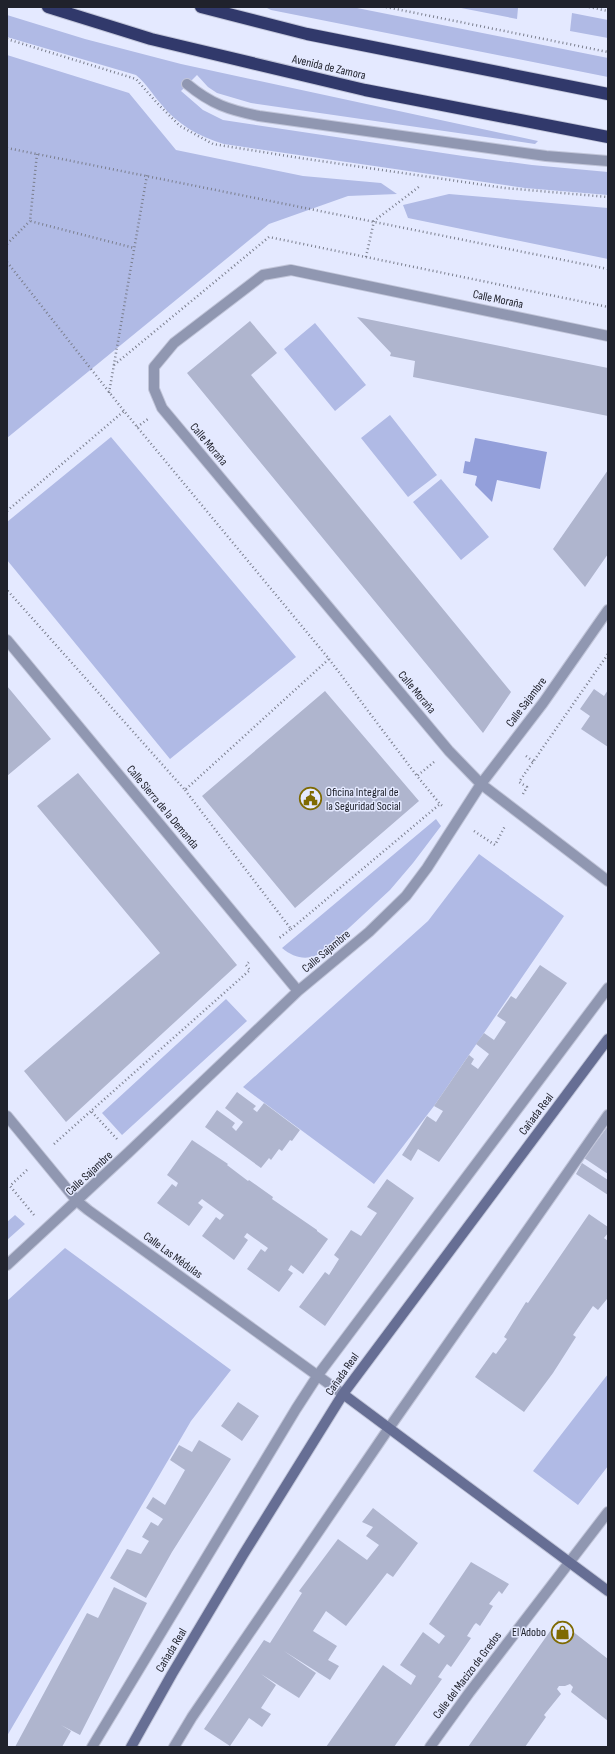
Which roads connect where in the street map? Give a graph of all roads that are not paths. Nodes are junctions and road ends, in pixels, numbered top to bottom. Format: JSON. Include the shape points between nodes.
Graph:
{"nodes":[{"id":1,"x":48,"y":7,"type":"edge"},
{"id":2,"x":201,"y":7,"type":"edge"},
{"id":3,"x":187,"y":84,"type":"dead end"},
{"id":4,"x":608,"y":94,"type":"edge"},
{"id":5,"x":608,"y":137,"type":"edge"},
{"id":6,"x":608,"y":161,"type":"edge"},
{"id":7,"x":608,"y":336,"type":"edge"},
{"id":8,"x":608,"y":610,"type":"edge"},
{"id":9,"x":7,"y":640,"type":"edge"},
{"id":10,"x":481,"y":784,"type":"junction"},
{"id":11,"x":608,"y":881,"type":"edge"},
{"id":12,"x":608,"y":988,"type":"edge"},
{"id":13,"x":298,"y":991,"type":"junction"},
{"id":14,"x":608,"y":1039,"type":"edge"},
{"id":15,"x":608,"y":1115,"type":"edge"},
{"id":16,"x":7,"y":1116,"type":"edge"},
{"id":17,"x":77,"y":1201,"type":"junction"},
{"id":18,"x":7,"y":1265,"type":"edge"},
{"id":19,"x":318,"y":1375,"type":"junction"},
{"id":20,"x":343,"y":1394,"type":"junction"},
{"id":21,"x":389,"y":1428,"type":"junction"},
{"id":22,"x":608,"y":1512,"type":"edge"},
{"id":23,"x":569,"y":1562,"type":"junction"},
{"id":24,"x":608,"y":1591,"type":"edge"},
{"id":25,"x":92,"y":1747,"type":"edge"},
{"id":26,"x":131,"y":1747,"type":"edge"},
{"id":27,"x":174,"y":1747,"type":"edge"},
{"id":28,"x":430,"y":1747,"type":"edge"}],
"edges":[{"from":1,"to":5,"type":"highway","name":"Avenida de Zamora","via":[[151,39],[365,90]]},
{"from":2,"to":4,"type":"highway","via":[[307,34]]},
{"from":3,"to":6,"type":"street","via":[[217,105],[258,116],[546,156]]},
{"from":7,"to":10,"type":"street","name":"Calle Moraña","via":[[291,270],[263,275],[174,343],[154,367],[154,390],[162,408],[449,751]]},
{"from":8,"to":10,"type":"street","name":"Calle Sajambre","via":[[543,703]]},
{"from":9,"to":13,"type":"street","name":"Calle Sierra de la Demanda"},
{"from":10,"to":11,"type":"street","name":"Calle Moraña"},
{"from":10,"to":13,"type":"street","name":"Calle Sajambre","via":[[406,896],[369,932]]},
{"from":12,"to":19,"type":"street"},
{"from":13,"to":17,"type":"street","name":"Calle Sajambre"},
{"from":14,"to":20,"type":"street","name":"Cañada Real"},
{"from":15,"to":21,"type":"street"},
{"from":16,"to":17,"type":"street","name":"Calle Las Médulas"},
{"from":17,"to":18,"type":"street","name":"Calle Sajambre"},
{"from":17,"to":19,"type":"street","name":"Calle Las Médulas"},
{"from":19,"to":20,"type":"street","name":"Calle Las Médulas"},
{"from":19,"to":25,"type":"street"},
{"from":20,"to":21,"type":"street"},
{"from":20,"to":26,"type":"street","name":"Cañada Real","via":[[239,1562]]},
{"from":21,"to":23,"type":"street"},
{"from":21,"to":27,"type":"street"},
{"from":22,"to":23,"type":"street","name":"Calle del Macizo de Gredos"},
{"from":23,"to":24,"type":"street"},
{"from":23,"to":28,"type":"street","name":"Calle del Macizo de Gredos"}]}
